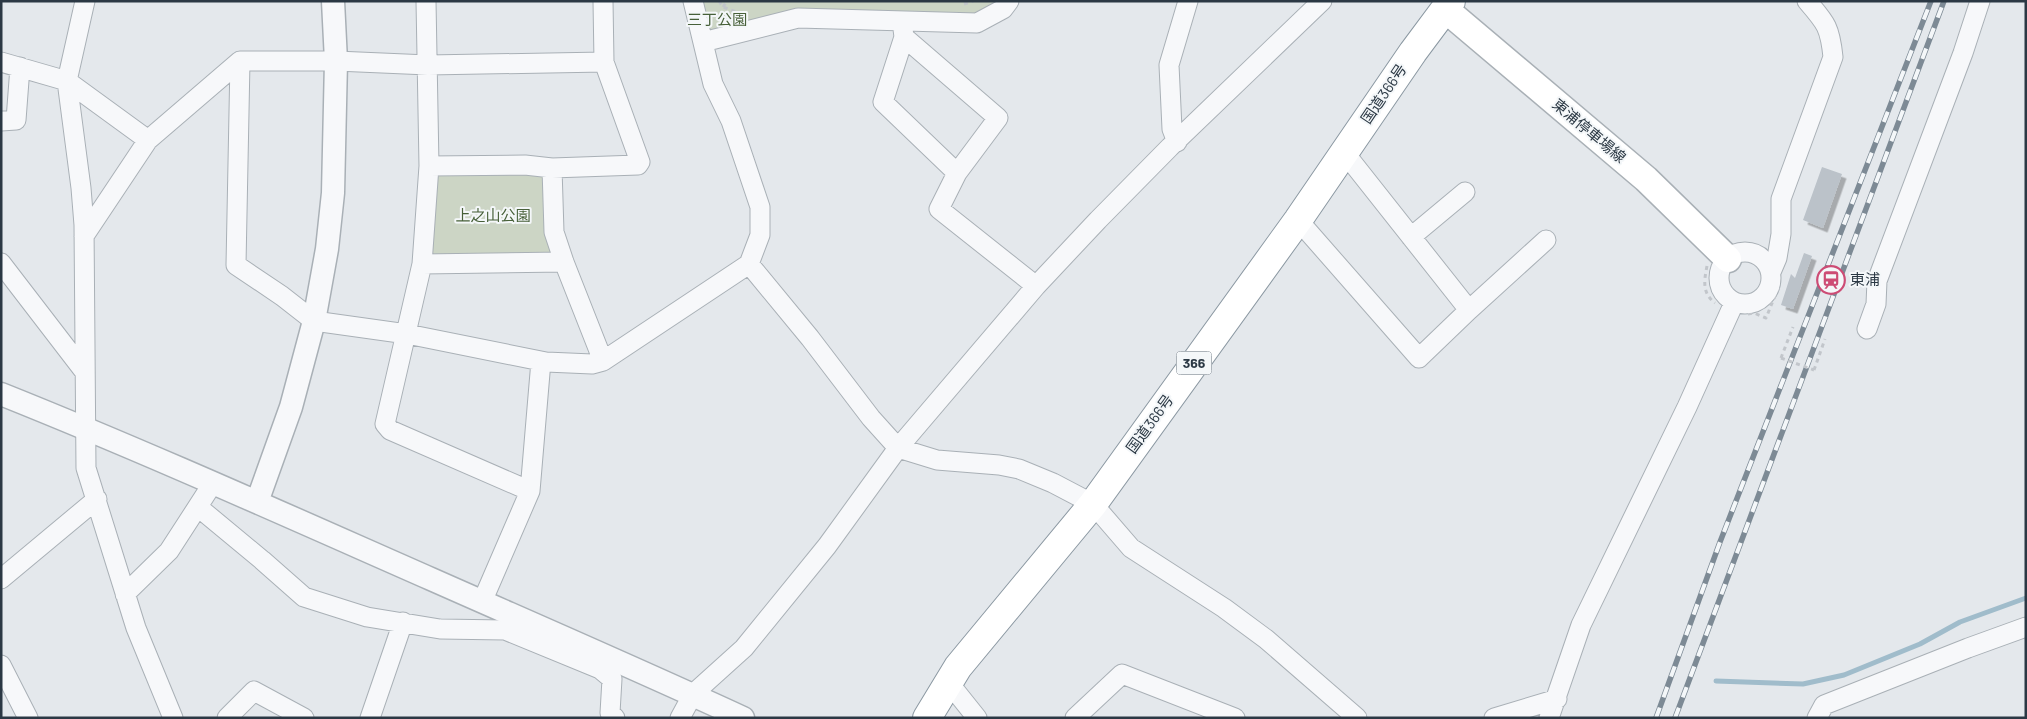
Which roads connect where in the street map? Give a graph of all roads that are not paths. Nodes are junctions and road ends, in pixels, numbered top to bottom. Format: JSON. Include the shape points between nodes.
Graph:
{"nodes":[{"id":1,"x":85,"y":1,"type":"edge"},
{"id":2,"x":332,"y":1,"type":"edge"},
{"id":3,"x":426,"y":1,"type":"edge"},
{"id":4,"x":603,"y":1,"type":"edge"},
{"id":5,"x":693,"y":1,"type":"edge"},
{"id":6,"x":1009,"y":1,"type":"edge"},
{"id":7,"x":1188,"y":1,"type":"edge"},
{"id":8,"x":1322,"y":1,"type":"edge"},
{"id":9,"x":1806,"y":1,"type":"edge"},
{"id":10,"x":1980,"y":1,"type":"edge"},
{"id":11,"x":1448,"y":5,"type":"edge"},
{"id":12,"x":903,"y":29,"type":"junction"},
{"id":13,"x":703,"y":42,"type":"junction"},
{"id":14,"x":336,"y":60,"type":"junction"},
{"id":15,"x":240,"y":61,"type":"junction"},
{"id":16,"x":1,"y":62,"type":"edge"},
{"id":17,"x":604,"y":62,"type":"junction"},
{"id":18,"x":428,"y":65,"type":"junction"},
{"id":19,"x":20,"y":67,"type":"junction"},
{"id":20,"x":67,"y":82,"type":"junction"},
{"id":21,"x":1,"y":121,"type":"edge"},
{"id":22,"x":148,"y":140,"type":"junction"},
{"id":23,"x":1176,"y":142,"type":"junction"},
{"id":24,"x":1344,"y":152,"type":"junction"},
{"id":25,"x":429,"y":166,"type":"junction"},
{"id":26,"x":552,"y":168,"type":"junction"},
{"id":27,"x":956,"y":173,"type":"junction"},
{"id":28,"x":1465,"y":192,"type":"dead end"},
{"id":29,"x":1298,"y":220,"type":"junction"},
{"id":30,"x":84,"y":236,"type":"junction"},
{"id":31,"x":1411,"y":236,"type":"junction"},
{"id":32,"x":1546,"y":240,"type":"dead end"},
{"id":33,"x":1728,"y":259,"type":"junction"},
{"id":34,"x":564,"y":262,"type":"junction"},
{"id":35,"x":1,"y":263,"type":"edge"},
{"id":36,"x":422,"y":264,"type":"junction"},
{"id":37,"x":748,"y":264,"type":"junction"},
{"id":38,"x":1771,"y":272,"type":"junction"},
{"id":39,"x":1036,"y":286,"type":"junction"},
{"id":40,"x":1732,"y":309,"type":"junction"},
{"id":41,"x":1469,"y":310,"type":"junction"},
{"id":42,"x":314,"y":320,"type":"junction"},
{"id":43,"x":1867,"y":328,"type":"dead end"},
{"id":44,"x":407,"y":334,"type":"junction"},
{"id":45,"x":541,"y":361,"type":"junction"},
{"id":46,"x":603,"y":361,"type":"junction"},
{"id":47,"x":84,"y":371,"type":"junction"},
{"id":48,"x":1,"y":394,"type":"edge"},
{"id":49,"x":85,"y":428,"type":"junction"},
{"id":50,"x":898,"y":448,"type":"junction"},
{"id":51,"x":213,"y":483,"type":"junction"},
{"id":52,"x":530,"y":490,"type":"junction"},
{"id":53,"x":97,"y":499,"type":"junction"},
{"id":54,"x":257,"y":502,"type":"junction"},
{"id":55,"x":1093,"y":504,"type":"junction"},
{"id":56,"x":198,"y":507,"type":"junction"},
{"id":57,"x":1,"y":579,"type":"edge"},
{"id":58,"x":126,"y":594,"type":"junction"},
{"id":59,"x":482,"y":602,"type":"junction"},
{"id":60,"x":403,"y":622,"type":"junction"},
{"id":61,"x":2026,"y":627,"type":"edge"},
{"id":62,"x":1,"y":665,"type":"edge"},
{"id":63,"x":949,"y":683,"type":"junction"},
{"id":64,"x":692,"y":694,"type":"junction"},
{"id":65,"x":1557,"y":699,"type":"junction"},
{"id":66,"x":1552,"y":717,"type":"edge"},
{"id":67,"x":28,"y":718,"type":"edge"},
{"id":68,"x":173,"y":718,"type":"edge"},
{"id":69,"x":227,"y":718,"type":"edge"},
{"id":70,"x":304,"y":718,"type":"edge"},
{"id":71,"x":370,"y":718,"type":"edge"},
{"id":72,"x":615,"y":718,"type":"edge"},
{"id":73,"x":680,"y":718,"type":"edge"},
{"id":74,"x":743,"y":718,"type":"edge"},
{"id":75,"x":927,"y":718,"type":"edge"},
{"id":76,"x":977,"y":718,"type":"edge"},
{"id":77,"x":1075,"y":718,"type":"edge"},
{"id":78,"x":1235,"y":718,"type":"edge"},
{"id":79,"x":1357,"y":718,"type":"edge"},
{"id":80,"x":1494,"y":718,"type":"edge"},
{"id":81,"x":1817,"y":718,"type":"edge"}],
"edges":[{"from":1,"to":20,"type":"street"},
{"from":2,"to":14,"type":"street"},
{"from":3,"to":18,"type":"street"},
{"from":4,"to":17,"type":"street"},
{"from":5,"to":13,"type":"street"},
{"from":6,"to":12,"type":"street","via":[[1003,9],[977,23]]},
{"from":7,"to":23,"type":"street","via":[[1169,66],[1172,129]]},
{"from":8,"to":23,"type":"street"},
{"from":9,"to":38,"type":"street","via":[[1825,22],[1831,36],[1833,57],[1781,198],[1781,234]]},
{"from":10,"to":43,"type":"street","via":[[1877,281],[1876,304]]},
{"from":11,"to":24,"type":"highway","name":"国道366号","number":"366"},
{"from":11,"to":33,"type":"main road","name":"東浦停車場線","via":[[1646,179]]},
{"from":12,"to":13,"type":"street","via":[[798,18]]},
{"from":12,"to":27,"type":"street","via":[[883,102]]},
{"from":12,"to":27,"type":"street","via":[[998,118]]},
{"from":13,"to":37,"type":"street","via":[[713,84],[731,121],[760,207],[760,236]]},
{"from":14,"to":15,"type":"street"},
{"from":14,"to":18,"type":"street"},
{"from":14,"to":42,"type":"street","via":[[333,193]]},
{"from":15,"to":22,"type":"street"},
{"from":15,"to":42,"type":"street","via":[[236,265]]},
{"from":16,"to":19,"type":"street"},
{"from":17,"to":18,"type":"street"},
{"from":17,"to":26,"type":"street","via":[[640,162],[632,166]]},
{"from":18,"to":25,"type":"street"},
{"from":19,"to":20,"type":"street"},
{"from":19,"to":21,"type":"street","via":[[16,120]]},
{"from":20,"to":22,"type":"street"},
{"from":20,"to":30,"type":"street","via":[[82,188]]},
{"from":22,"to":30,"type":"street"},
{"from":23,"to":39,"type":"street"},
{"from":24,"to":29,"type":"highway","name":"国道366号","number":"366"},
{"from":24,"to":31,"type":"street"},
{"from":25,"to":26,"type":"street"},
{"from":25,"to":36,"type":"street"},
{"from":26,"to":34,"type":"street","via":[[554,232]]},
{"from":27,"to":39,"type":"street","via":[[939,209]]},
{"from":28,"to":31,"type":"street"},
{"from":29,"to":41,"type":"street","via":[[1419,358]]},
{"from":29,"to":55,"type":"highway","name":"国道366号","number":"366"},
{"from":30,"to":47,"type":"street"},
{"from":31,"to":41,"type":"street"},
{"from":32,"to":41,"type":"street"},
{"from":33,"to":38,"type":"street","via":[[1738,253],[1755,254],[1762,258]]},
{"from":33,"to":40,"type":"street","via":[[1718,279]]},
{"from":34,"to":36,"type":"street"},
{"from":34,"to":46,"type":"street"},
{"from":35,"to":47,"type":"street"},
{"from":36,"to":44,"type":"street"},
{"from":37,"to":46,"type":"street"},
{"from":37,"to":50,"type":"street","via":[[810,338],[870,418]]},
{"from":38,"to":40,"type":"street","via":[[1770,288],[1759,301]]},
{"from":39,"to":50,"type":"street"},
{"from":40,"to":65,"type":"street","via":[[1581,625]]},
{"from":42,"to":44,"type":"street"},
{"from":42,"to":54,"type":"street","via":[[291,407]]},
{"from":44,"to":45,"type":"street"},
{"from":44,"to":52,"type":"street","via":[[385,424],[390,430]]},
{"from":45,"to":46,"type":"street","via":[[592,364]]},
{"from":45,"to":52,"type":"street"},
{"from":47,"to":49,"type":"street"},
{"from":48,"to":49,"type":"street"},
{"from":49,"to":51,"type":"street"},
{"from":49,"to":53,"type":"street","via":[[86,468]]},
{"from":50,"to":55,"type":"street","via":[[938,460],[1019,469]]},
{"from":50,"to":64,"type":"street","via":[[828,546],[744,648]]},
{"from":51,"to":54,"type":"street"},
{"from":51,"to":56,"type":"street"},
{"from":52,"to":59,"type":"street"},
{"from":53,"to":57,"type":"street"},
{"from":53,"to":58,"type":"street"},
{"from":54,"to":59,"type":"street"},
{"from":55,"to":63,"type":"highway","name":"国道366号","number":"366","via":[[958,667]]},
{"from":55,"to":79,"type":"street","via":[[1131,548],[1266,639]]},
{"from":56,"to":58,"type":"street","via":[[169,551]]},
{"from":56,"to":60,"type":"street","via":[[304,597],[367,617]]},
{"from":58,"to":68,"type":"street","via":[[136,628]]},
{"from":59,"to":64,"type":"street"},
{"from":60,"to":71,"type":"street"},
{"from":60,"to":72,"type":"street","via":[[440,628],[505,630],[600,669],[612,679],[610,713]]},
{"from":61,"to":81,"type":"street","via":[[1824,705]]},
{"from":62,"to":67,"type":"street"},
{"from":63,"to":75,"type":"highway","name":"国道366号","number":"366"},
{"from":63,"to":76,"type":"street"},
{"from":64,"to":73,"type":"street"},
{"from":64,"to":74,"type":"street"},
{"from":65,"to":66,"type":"street"},
{"from":65,"to":80,"type":"street"},
{"from":69,"to":70,"type":"street","via":[[254,691]]},
{"from":77,"to":78,"type":"street","via":[[1122,674]]}]}
